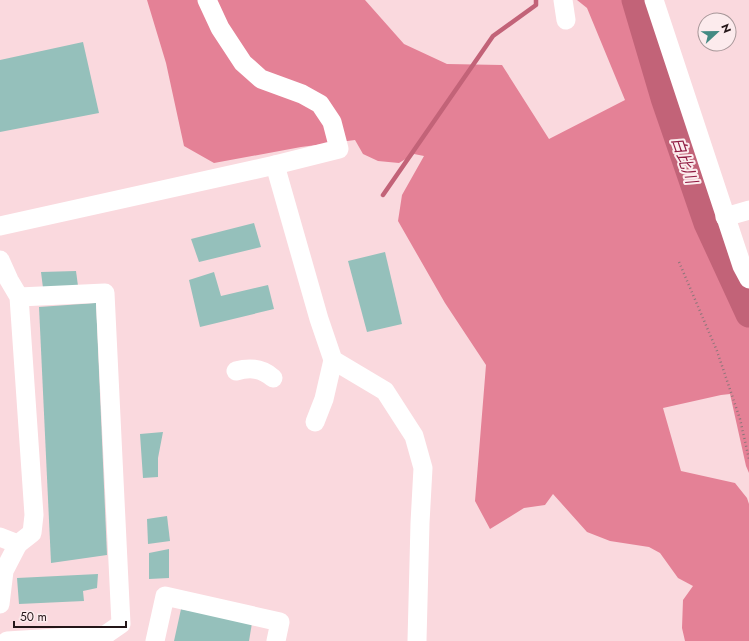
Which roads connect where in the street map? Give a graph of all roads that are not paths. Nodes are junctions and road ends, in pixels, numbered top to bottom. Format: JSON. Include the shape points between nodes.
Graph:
{"nodes":[{"id":1,"x":207,"y":0,"type":"edge"},
{"id":2,"x":563,"y":0,"type":"edge"},
{"id":3,"x":654,"y":0,"type":"edge"},
{"id":4,"x":566,"y":20,"type":"dead end"},
{"id":5,"x":275,"y":165,"type":"junction"},
{"id":6,"x":749,"y":210,"type":"edge"},
{"id":7,"x":726,"y":217,"type":"junction"},
{"id":8,"x":0,"y":226,"type":"edge"},
{"id":9,"x":0,"y":260,"type":"edge"},
{"id":10,"x":749,"y":279,"type":"edge"},
{"id":11,"x":19,"y":296,"type":"junction"},
{"id":12,"x":333,"y":360,"type":"junction"},
{"id":13,"x":236,"y":371,"type":"dead end"},
{"id":14,"x":273,"y":378,"type":"dead end"},
{"id":15,"x":315,"y":422,"type":"dead end"},
{"id":16,"x":0,"y":538,"type":"edge"},
{"id":17,"x":18,"y":544,"type":"junction"},
{"id":18,"x":0,"y":604,"type":"edge"},
{"id":19,"x":7,"y":641,"type":"edge"},
{"id":20,"x":155,"y":641,"type":"edge"},
{"id":21,"x":276,"y":641,"type":"edge"},
{"id":22,"x":417,"y":641,"type":"edge"}],
"edges":[{"from":1,"to":5,"type":"street","via":[[220,28],[243,63],[261,79],[302,94],[320,104],[332,122],[340,148]]},
{"from":2,"to":4,"type":"street"},
{"from":3,"to":7,"type":"street"},
{"from":5,"to":8,"type":"street"},
{"from":5,"to":12,"type":"street"},
{"from":6,"to":7,"type":"street"},
{"from":7,"to":10,"type":"street","via":[[742,266]]},
{"from":9,"to":11,"type":"street"},
{"from":11,"to":17,"type":"street","via":[[34,515],[32,533]]},
{"from":11,"to":19,"type":"street","via":[[105,293],[121,624],[105,634]]},
{"from":12,"to":15,"type":"street"},
{"from":12,"to":22,"type":"street","via":[[386,391],[414,436],[422,468]]},
{"from":13,"to":14,"type":"street","via":[[266,371]]},
{"from":16,"to":17,"type":"street"},
{"from":17,"to":18,"type":"street","via":[[4,571]]},
{"from":20,"to":21,"type":"street","via":[[165,596],[280,622]]}]}
